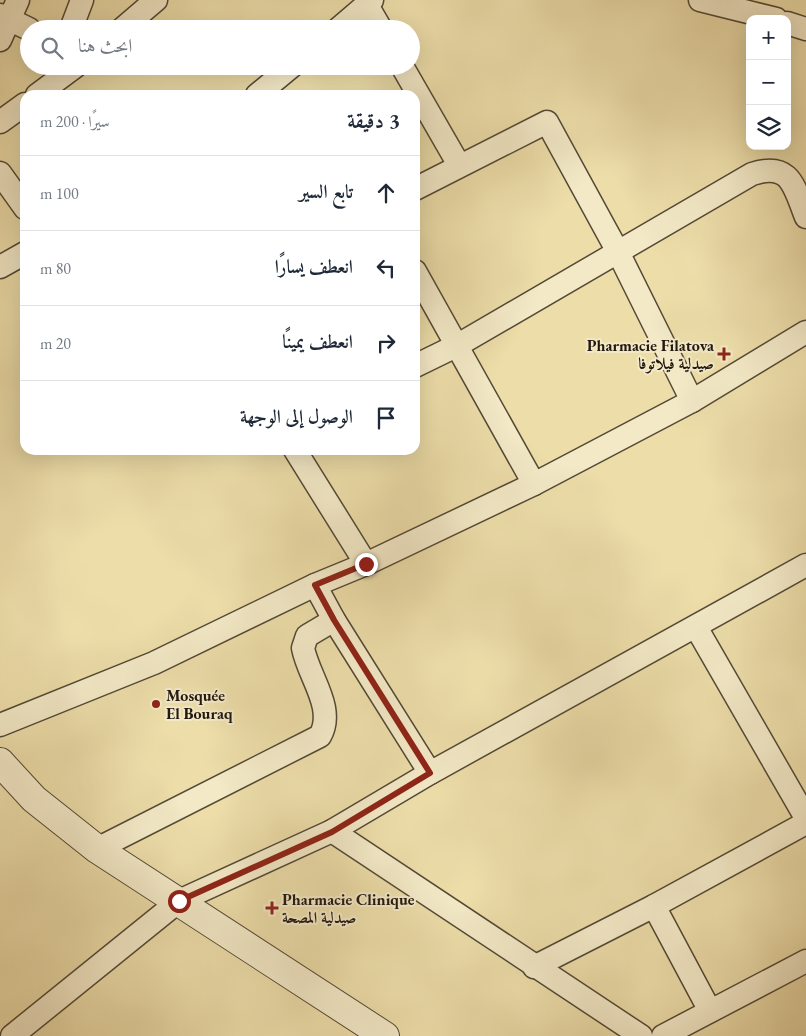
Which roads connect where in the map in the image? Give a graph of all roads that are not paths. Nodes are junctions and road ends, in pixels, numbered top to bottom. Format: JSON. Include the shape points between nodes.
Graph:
{"nodes":[{"id":1,"x":82,"y":0,"type":"edge"},
{"id":2,"x":156,"y":0,"type":"edge"},
{"id":3,"x":700,"y":0,"type":"edge"},
{"id":4,"x":370,"y":2,"type":"edge"},
{"id":5,"x":769,"y":11,"type":"edge"},
{"id":6,"x":14,"y":16,"type":"edge"},
{"id":7,"x":74,"y":20,"type":"edge"},
{"id":8,"x":133,"y":20,"type":"edge"},
{"id":9,"x":349,"y":20,"type":"edge"},
{"id":10,"x":377,"y":20,"type":"edge"},
{"id":11,"x":791,"y":24,"type":"edge"},
{"id":12,"x":806,"y":29,"type":"edge"},
{"id":13,"x":0,"y":40,"type":"edge"},
{"id":14,"x":64,"y":75,"type":"edge"},
{"id":15,"x":281,"y":75,"type":"edge"},
{"id":16,"x":407,"y":75,"type":"edge"},
{"id":17,"x":44,"y":90,"type":"edge"},
{"id":18,"x":263,"y":90,"type":"edge"},
{"id":19,"x":416,"y":90,"type":"edge"},
{"id":20,"x":420,"y":97,"type":"edge"},
{"id":21,"x":20,"y":108,"type":"edge"},
{"id":22,"x":0,"y":122,"type":"edge"},
{"id":23,"x":459,"y":165,"type":"junction"},
{"id":24,"x":0,"y":173,"type":"edge"},
{"id":25,"x":420,"y":186,"type":"edge"},
{"id":26,"x":20,"y":201,"type":"edge"},
{"id":27,"x":806,"y":217,"type":"edge"},
{"id":28,"x":618,"y":252,"type":"junction"},
{"id":29,"x":20,"y":256,"type":"edge"},
{"id":30,"x":0,"y":267,"type":"edge"},
{"id":31,"x":420,"y":280,"type":"edge"},
{"id":32,"x":806,"y":332,"type":"edge"},
{"id":33,"x":458,"y":345,"type":"junction"},
{"id":34,"x":420,"y":364,"type":"edge"},
{"id":35,"x":692,"y":401,"type":"junction"},
{"id":36,"x":298,"y":455,"type":"edge"},
{"id":37,"x":534,"y":484,"type":"junction"},
{"id":38,"x":366,"y":564,"type":"junction"},
{"id":39,"x":806,"y":565,"type":"edge"},
{"id":40,"x":315,"y":585,"type":"junction"},
{"id":41,"x":334,"y":620,"type":"junction"},
{"id":42,"x":696,"y":627,"type":"junction"},
{"id":43,"x":0,"y":725,"type":"edge"},
{"id":44,"x":0,"y":762,"type":"edge"},
{"id":45,"x":430,"y":773,"type":"junction"},
{"id":46,"x":806,"y":818,"type":"edge"},
{"id":47,"x":806,"y":823,"type":"edge"},
{"id":48,"x":332,"y":832,"type":"junction"},
{"id":49,"x":97,"y":849,"type":"junction"},
{"id":50,"x":179,"y":901,"type":"junction"},
{"id":51,"x":654,"y":906,"type":"junction"},
{"id":52,"x":806,"y":961,"type":"edge"},
{"id":53,"x":534,"y":967,"type":"junction"},
{"id":54,"x":710,"y":1011,"type":"junction"},
{"id":55,"x":12,"y":1036,"type":"edge"},
{"id":56,"x":384,"y":1036,"type":"edge"},
{"id":57,"x":641,"y":1036,"type":"edge"},
{"id":58,"x":663,"y":1036,"type":"edge"}],
"edges":[{"from":1,"to":7,"type":"street"},
{"from":2,"to":8,"type":"street"},
{"from":3,"to":5,"type":"street"},
{"from":4,"to":9,"type":"street"},
{"from":4,"to":10,"type":"street"},
{"from":6,"to":13,"type":"street"},
{"from":11,"to":12,"type":"street"},
{"from":14,"to":17,"type":"street"},
{"from":15,"to":18,"type":"street"},
{"from":16,"to":19,"type":"street"},
{"from":20,"to":23,"type":"street"},
{"from":21,"to":22,"type":"street"},
{"from":23,"to":25,"type":"street"},
{"from":23,"to":28,"type":"street","via":[[547,122]]},
{"from":24,"to":26,"type":"street"},
{"from":27,"to":28,"type":"street","via":[[788,177],[781,172],[765,170],[738,181]]},
{"from":28,"to":33,"type":"street"},
{"from":28,"to":35,"type":"street"},
{"from":29,"to":30,"type":"street"},
{"from":31,"to":33,"type":"street"},
{"from":32,"to":35,"type":"street"},
{"from":33,"to":34,"type":"street"},
{"from":33,"to":37,"type":"street"},
{"from":35,"to":37,"type":"street"},
{"from":36,"to":38,"type":"street"},
{"from":37,"to":38,"type":"street"},
{"from":38,"to":40,"type":"street"},
{"from":39,"to":42,"type":"street"},
{"from":40,"to":41,"type":"street"},
{"from":40,"to":43,"type":"street","via":[[154,663]]},
{"from":41,"to":45,"type":"street"},
{"from":41,"to":49,"type":"street","via":[[307,636],[303,642],[304,655],[325,709],[320,736]]},
{"from":42,"to":45,"type":"street"},
{"from":42,"to":46,"type":"street"},
{"from":44,"to":49,"type":"street","via":[[34,799]]},
{"from":45,"to":48,"type":"street"},
{"from":47,"to":51,"type":"street"},
{"from":48,"to":50,"type":"street"},
{"from":48,"to":53,"type":"street"},
{"from":49,"to":50,"type":"street"},
{"from":50,"to":55,"type":"street"},
{"from":50,"to":56,"type":"street"},
{"from":51,"to":53,"type":"street"},
{"from":51,"to":54,"type":"street"},
{"from":52,"to":54,"type":"street"},
{"from":53,"to":57,"type":"street"},
{"from":54,"to":58,"type":"street"}]}
